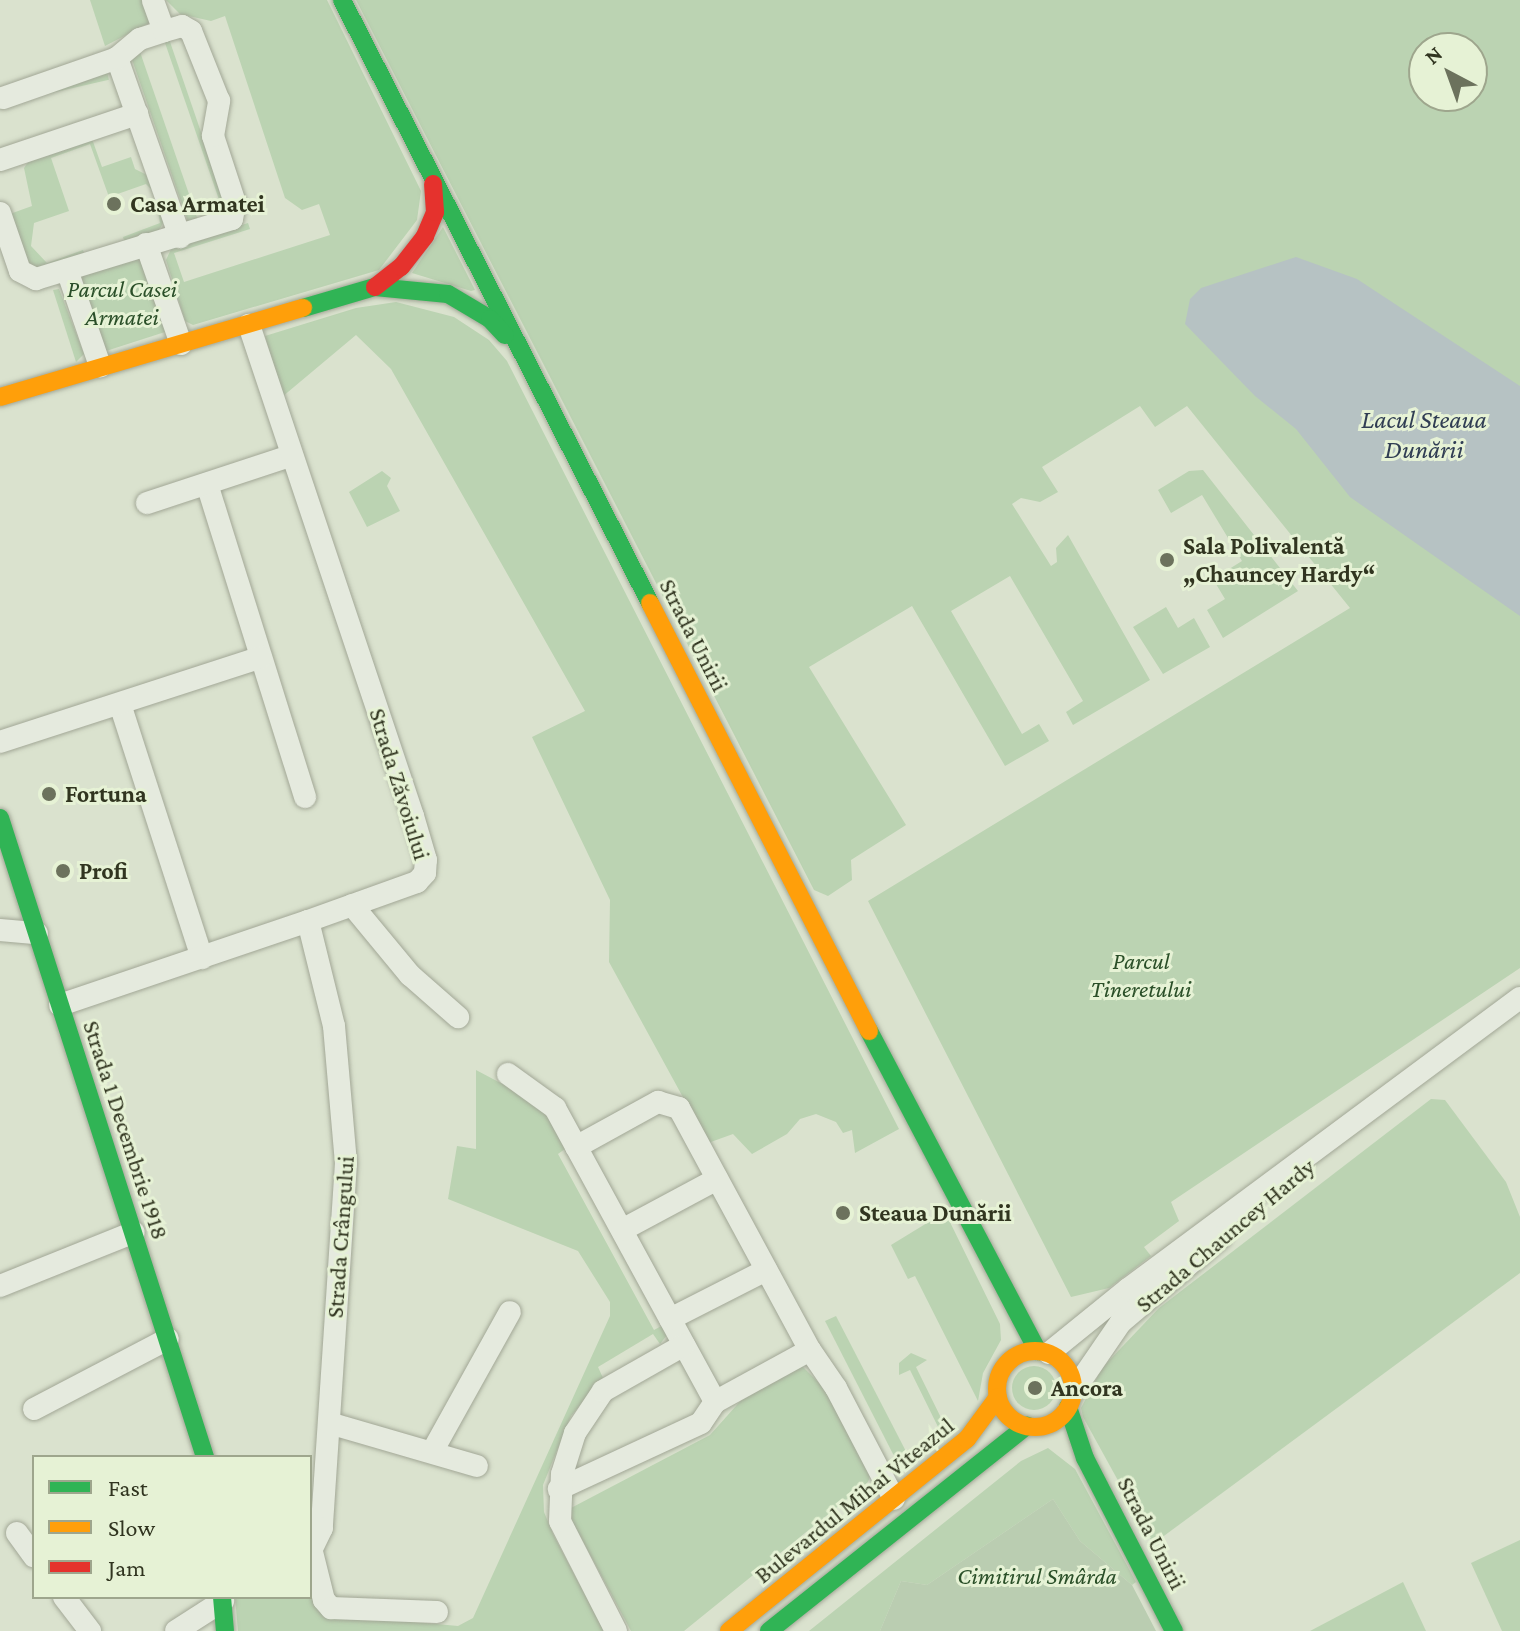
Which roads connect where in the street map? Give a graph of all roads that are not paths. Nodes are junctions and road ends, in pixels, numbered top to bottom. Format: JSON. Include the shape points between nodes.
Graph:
{"nodes":[{"id":1,"x":153,"y":0,"type":"edge"},
{"id":2,"x":342,"y":0,"type":"edge"},
{"id":3,"x":164,"y":31,"type":"junction"},
{"id":4,"x":117,"y":58,"type":"junction"},
{"id":5,"x":1,"y":95,"type":"edge"},
{"id":6,"x":137,"y":114,"type":"junction"},
{"id":7,"x":0,"y":160,"type":"edge"},
{"id":8,"x":433,"y":178,"type":"junction"},
{"id":9,"x":0,"y":213,"type":"edge"},
{"id":10,"x":180,"y":237,"type":"junction"},
{"id":11,"x":146,"y":244,"type":"junction"},
{"id":12,"x":67,"y":270,"type":"junction"},
{"id":13,"x":375,"y":287,"type":"junction"},
{"id":14,"x":249,"y":325,"type":"junction"},
{"id":15,"x":181,"y":344,"type":"junction"},
{"id":16,"x":100,"y":366,"type":"junction"},
{"id":17,"x":527,"y":366,"type":"junction"},
{"id":18,"x":0,"y":397,"type":"edge"},
{"id":19,"x":290,"y":456,"type":"junction"},
{"id":20,"x":207,"y":484,"type":"junction"},
{"id":21,"x":147,"y":503,"type":"dead end"},
{"id":22,"x":261,"y":657,"type":"junction"},
{"id":23,"x":120,"y":704,"type":"junction"},
{"id":24,"x":0,"y":742,"type":"edge"},
{"id":25,"x":305,"y":797,"type":"dead end"},
{"id":26,"x":0,"y":818,"type":"edge"},
{"id":27,"x":352,"y":905,"type":"junction"},
{"id":28,"x":308,"y":921,"type":"junction"},
{"id":29,"x":0,"y":930,"type":"edge"},
{"id":30,"x":37,"y":933,"type":"junction"},
{"id":31,"x":202,"y":958,"type":"junction"},
{"id":32,"x":1520,"y":998,"type":"edge"},
{"id":33,"x":60,"y":1005,"type":"junction"},
{"id":34,"x":458,"y":1017,"type":"dead end"},
{"id":35,"x":508,"y":1074,"type":"dead end"},
{"id":36,"x":1394,"y":1093,"type":"junction"},
{"id":37,"x":576,"y":1147,"type":"junction"},
{"id":38,"x":717,"y":1179,"type":"junction"},
{"id":39,"x":622,"y":1230,"type":"junction"},
{"id":40,"x":134,"y":1232,"type":"junction"},
{"id":41,"x":766,"y":1270,"type":"junction"},
{"id":42,"x":0,"y":1286,"type":"edge"},
{"id":43,"x":1003,"y":1292,"type":"junction"},
{"id":44,"x":510,"y":1312,"type":"dead end"},
{"id":45,"x":670,"y":1319,"type":"junction"},
{"id":46,"x":168,"y":1339,"type":"junction"},
{"id":47,"x":684,"y":1345,"type":"junction"},
{"id":48,"x":810,"y":1350,"type":"junction"},
{"id":49,"x":1044,"y":1352,"type":"junction"},
{"id":50,"x":1013,"y":1358,"type":"junction"},
{"id":51,"x":998,"y":1397,"type":"junction"},
{"id":52,"x":1071,"y":1400,"type":"junction"},
{"id":53,"x":715,"y":1402,"type":"junction"},
{"id":54,"x":34,"y":1409,"type":"dead end"},
{"id":55,"x":329,"y":1423,"type":"junction"},
{"id":56,"x":1032,"y":1426,"type":"junction"},
{"id":57,"x":432,"y":1452,"type":"junction"},
{"id":58,"x":204,"y":1455,"type":"edge"},
{"id":59,"x":1085,"y":1458,"type":"junction"},
{"id":60,"x":477,"y":1466,"type":"dead end"},
{"id":61,"x":559,"y":1489,"type":"junction"},
{"id":62,"x":894,"y":1499,"type":"junction"},
{"id":63,"x":17,"y":1533,"type":"dead end"},
{"id":64,"x":312,"y":1550,"type":"edge"},
{"id":65,"x":32,"y":1553,"type":"edge"},
{"id":66,"x":312,"y":1556,"type":"edge"},
{"id":67,"x":66,"y":1599,"type":"edge"},
{"id":68,"x":222,"y":1599,"type":"edge"},
{"id":69,"x":437,"y":1612,"type":"dead end"},
{"id":70,"x":90,"y":1631,"type":"edge"},
{"id":71,"x":176,"y":1631,"type":"edge"},
{"id":72,"x":225,"y":1631,"type":"edge"},
{"id":73,"x":616,"y":1631,"type":"edge"},
{"id":74,"x":729,"y":1631,"type":"edge"},
{"id":75,"x":769,"y":1631,"type":"edge"},
{"id":76,"x":1174,"y":1631,"type":"edge"}],
"edges":[{"from":1,"to":3,"type":"street"},
{"from":2,"to":8,"type":"main road","name":"Strada Unirii"},
{"from":3,"to":4,"type":"street","via":[[140,39]]},
{"from":3,"to":10,"type":"street","via":[[182,26],[193,34],[219,103],[213,136],[236,209],[228,222]]},
{"from":4,"to":5,"type":"street"},
{"from":4,"to":6,"type":"street"},
{"from":6,"to":7,"type":"street"},
{"from":6,"to":10,"type":"street"},
{"from":8,"to":13,"type":"main road","via":[[436,203],[425,236],[401,267]]},
{"from":8,"to":17,"type":"main road","name":"Strada Unirii"},
{"from":9,"to":12,"type":"street","via":[[22,274],[36,279]]},
{"from":10,"to":11,"type":"street"},
{"from":11,"to":12,"type":"street"},
{"from":11,"to":15,"type":"street"},
{"from":12,"to":16,"type":"street"},
{"from":13,"to":14,"type":"main road"},
{"from":13,"to":17,"type":"main road","via":[[427,289],[469,304],[490,319]]},
{"from":14,"to":15,"type":"main road"},
{"from":14,"to":19,"type":"street","name":"Strada Zăvoiului"},
{"from":15,"to":16,"type":"main road"},
{"from":16,"to":18,"type":"main road"},
{"from":17,"to":43,"type":"main road","name":"Strada Unirii"},
{"from":19,"to":20,"type":"street"},
{"from":19,"to":27,"type":"street","name":"Strada Zăvoiului","via":[[426,860],[417,882]]},
{"from":20,"to":21,"type":"street"},
{"from":20,"to":22,"type":"street"},
{"from":22,"to":23,"type":"street"},
{"from":22,"to":25,"type":"street"},
{"from":23,"to":24,"type":"street"},
{"from":23,"to":31,"type":"street"},
{"from":26,"to":30,"type":"main road","name":"Strada 1 Decembrie 1918"},
{"from":27,"to":28,"type":"street","name":"Strada Zăvoiului"},
{"from":27,"to":34,"type":"street","via":[[410,975]]},
{"from":28,"to":31,"type":"street","name":"Strada Zăvoiului"},
{"from":28,"to":55,"type":"street","name":"Strada Crângului","via":[[331,1012],[346,1142]]},
{"from":29,"to":30,"type":"street"},
{"from":30,"to":33,"type":"main road","name":"Strada 1 Decembrie 1918"},
{"from":31,"to":33,"type":"street","name":"Strada Zăvoiului"},
{"from":32,"to":36,"type":"street","name":"Strada Chauncey Hardy"},
{"from":33,"to":40,"type":"main road","name":"Strada 1 Decembrie 1918"},
{"from":35,"to":37,"type":"street","via":[[552,1103]]},
{"from":36,"to":49,"type":"street","name":"Strada Chauncey Hardy"},
{"from":36,"to":52,"type":"street","name":"Strada Chauncey Hardy","via":[[1121,1322]]},
{"from":37,"to":38,"type":"street","via":[[658,1102],[670,1102],[679,1108]]},
{"from":37,"to":39,"type":"street"},
{"from":38,"to":39,"type":"street"},
{"from":38,"to":41,"type":"street"},
{"from":39,"to":45,"type":"street"},
{"from":40,"to":42,"type":"street"},
{"from":40,"to":46,"type":"main road","name":"Strada 1 Decembrie 1918"},
{"from":41,"to":45,"type":"street"},
{"from":41,"to":48,"type":"street"},
{"from":43,"to":49,"type":"main road","name":"Strada Unirii"},
{"from":43,"to":50,"type":"main road","name":"Strada Unirii"},
{"from":44,"to":57,"type":"street"},
{"from":45,"to":47,"type":"street"},
{"from":46,"to":54,"type":"street"},
{"from":46,"to":58,"type":"main road","name":"Strada 1 Decembrie 1918"},
{"from":47,"to":53,"type":"street"},
{"from":47,"to":61,"type":"street","via":[[603,1391],[575,1433]]},
{"from":48,"to":53,"type":"street"},
{"from":48,"to":62,"type":"street"},
{"from":49,"to":50,"type":"main road"},
{"from":49,"to":52,"type":"main road","via":[[1069,1371]]},
{"from":50,"to":51,"type":"main road","via":[[1000,1375]]},
{"from":51,"to":56,"type":"main road","via":[[1008,1416]]},
{"from":51,"to":62,"type":"main road","name":"Bulevardul Mihai Viteazul","via":[[979,1428]]},
{"from":52,"to":56,"type":"main road","via":[[1057,1419]]},
{"from":52,"to":59,"type":"main road","name":"Strada Unirii"},
{"from":53,"to":61,"type":"street","via":[[701,1423]]},
{"from":55,"to":57,"type":"street"},
{"from":55,"to":64,"type":"street","name":"Strada Crângului","via":[[322,1528]]},
{"from":56,"to":59,"type":"main road","name":"Strada Unirii"},
{"from":56,"to":75,"type":"main road","name":"Bulevardul Mihai Viteazul"},
{"from":57,"to":60,"type":"street"},
{"from":59,"to":76,"type":"main road","name":"Strada Unirii"},
{"from":61,"to":73,"type":"street","via":[[560,1521]]},
{"from":62,"to":74,"type":"main road","name":"Bulevardul Mihai Viteazul"},
{"from":63,"to":65,"type":"street"},
{"from":66,"to":69,"type":"street","via":[[331,1608]]},
{"from":67,"to":70,"type":"street"},
{"from":68,"to":71,"type":"street"},
{"from":68,"to":72,"type":"main road"}]}
